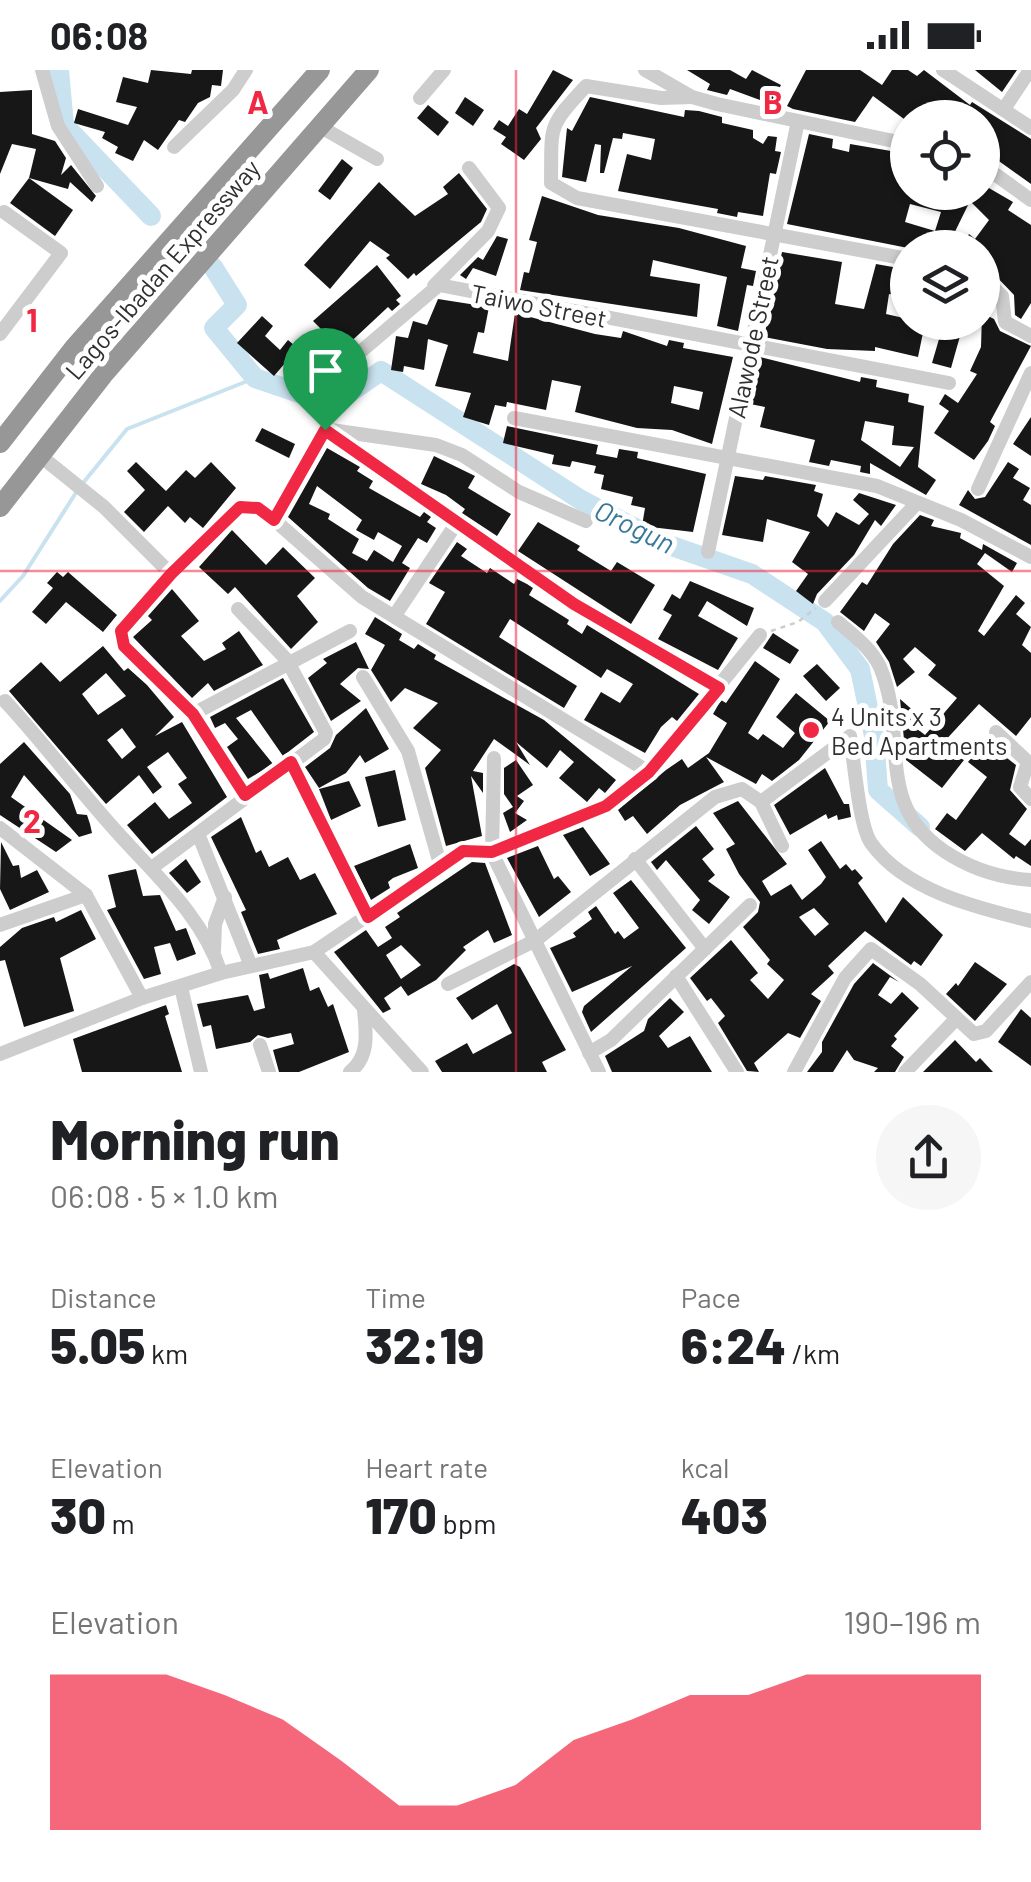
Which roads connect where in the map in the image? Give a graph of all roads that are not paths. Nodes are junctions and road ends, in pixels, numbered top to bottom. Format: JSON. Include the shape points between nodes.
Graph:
{"nodes":[{"id":1,"x":42,"y":70,"type":"edge"},
{"id":2,"x":246,"y":70,"type":"edge"},
{"id":3,"x":320,"y":70,"type":"edge"},
{"id":4,"x":369,"y":70,"type":"edge"},
{"id":5,"x":444,"y":70,"type":"edge"},
{"id":6,"x":645,"y":70,"type":"edge"},
{"id":7,"x":943,"y":70,"type":"edge"},
{"id":8,"x":1030,"y":70,"type":"edge"},
{"id":9,"x":692,"y":97,"type":"junction"},
{"id":10,"x":420,"y":98,"type":"dead end"},
{"id":11,"x":1004,"y":109,"type":"junction"},
{"id":12,"x":798,"y":121,"type":"junction"},
{"id":13,"x":319,"y":126,"type":"junction"},
{"id":14,"x":1031,"y":128,"type":"edge"},
{"id":15,"x":890,"y":140,"type":"edge"},
{"id":16,"x":174,"y":147,"type":"dead end"},
{"id":17,"x":377,"y":159,"type":"dead end"},
{"id":18,"x":469,"y":168,"type":"dead end"},
{"id":19,"x":1000,"y":178,"type":"edge"},
{"id":20,"x":98,"y":186,"type":"dead end"},
{"id":21,"x":1031,"y":200,"type":"edge"},
{"id":22,"x":4,"y":212,"type":"dead end"},
{"id":23,"x":774,"y":235,"type":"junction"},
{"id":24,"x":890,"y":257,"type":"edge"},
{"id":25,"x":434,"y":286,"type":"junction"},
{"id":26,"x":1000,"y":294,"type":"edge"},
{"id":27,"x":0,"y":334,"type":"edge"},
{"id":28,"x":1031,"y":336,"type":"edge"},
{"id":29,"x":753,"y":344,"type":"junction"},
{"id":30,"x":352,"y":359,"type":"dead end"},
{"id":31,"x":1031,"y":373,"type":"edge"},
{"id":32,"x":949,"y":383,"type":"dead end"},
{"id":33,"x":514,"y":418,"type":"dead end"},
{"id":34,"x":325,"y":430,"type":"junction"},
{"id":35,"x":0,"y":442,"type":"edge"},
{"id":36,"x":38,"y":454,"type":"junction"},
{"id":37,"x":726,"y":456,"type":"junction"},
{"id":38,"x":978,"y":489,"type":"dead end"},
{"id":39,"x":916,"y":504,"type":"junction"},
{"id":40,"x":0,"y":507,"type":"edge"},
{"id":41,"x":274,"y":520,"type":"junction"},
{"id":42,"x":586,"y":522,"type":"dead end"},
{"id":43,"x":456,"y":524,"type":"junction"},
{"id":44,"x":708,"y":552,"type":"dead end"},
{"id":45,"x":1031,"y":557,"type":"edge"},
{"id":46,"x":171,"y":574,"type":"junction"},
{"id":47,"x":820,"y":605,"type":"road end"},
{"id":48,"x":238,"y":609,"type":"dead end"},
{"id":49,"x":394,"y":616,"type":"junction"},
{"id":50,"x":838,"y":622,"type":"dead end"},
{"id":51,"x":350,"y":631,"type":"dead end"},
{"id":52,"x":760,"y":635,"type":"road end"},
{"id":53,"x":287,"y":660,"type":"junction"},
{"id":54,"x":363,"y":677,"type":"dead end"},
{"id":55,"x":719,"y":688,"type":"junction"},
{"id":56,"x":5,"y":702,"type":"dead end"},
{"id":57,"x":193,"y":714,"type":"junction"},
{"id":58,"x":996,"y":732,"type":"dead end"},
{"id":59,"x":494,"y":758,"type":"dead end"},
{"id":60,"x":291,"y":762,"type":"junction"},
{"id":61,"x":649,"y":772,"type":"junction"},
{"id":62,"x":245,"y":795,"type":"junction"},
{"id":63,"x":1031,"y":798,"type":"edge"},
{"id":64,"x":761,"y":802,"type":"junction"},
{"id":65,"x":0,"y":828,"type":"edge"},
{"id":66,"x":198,"y":836,"type":"junction"},
{"id":67,"x":782,"y":846,"type":"dead end"},
{"id":68,"x":492,"y":852,"type":"junction"},
{"id":69,"x":636,"y":859,"type":"junction"},
{"id":70,"x":440,"y":864,"type":"junction"},
{"id":71,"x":153,"y":867,"type":"junction"},
{"id":72,"x":1031,"y":880,"type":"edge"},
{"id":73,"x":86,"y":895,"type":"junction"},
{"id":74,"x":225,"y":897,"type":"junction"},
{"id":75,"x":750,"y":904,"type":"dead end"},
{"id":76,"x":368,"y":917,"type":"junction"},
{"id":77,"x":1031,"y":921,"type":"edge"},
{"id":78,"x":0,"y":924,"type":"edge"},
{"id":79,"x":536,"y":940,"type":"junction"},
{"id":80,"x":705,"y":948,"type":"junction"},
{"id":81,"x":214,"y":952,"type":"junction"},
{"id":82,"x":314,"y":952,"type":"junction"},
{"id":83,"x":251,"y":966,"type":"junction"},
{"id":84,"x":221,"y":973,"type":"junction"},
{"id":85,"x":676,"y":976,"type":"junction"},
{"id":86,"x":1031,"y":982,"type":"edge"},
{"id":87,"x":448,"y":984,"type":"dead end"},
{"id":88,"x":182,"y":987,"type":"junction"},
{"id":89,"x":142,"y":998,"type":"junction"},
{"id":90,"x":364,"y":1009,"type":"junction"},
{"id":91,"x":956,"y":1019,"type":"junction"},
{"id":92,"x":260,"y":1045,"type":"dead end"},
{"id":93,"x":0,"y":1054,"type":"edge"},
{"id":94,"x":593,"y":1066,"type":"edge"},
{"id":95,"x":202,"y":1072,"type":"edge"},
{"id":96,"x":269,"y":1072,"type":"edge"},
{"id":97,"x":350,"y":1072,"type":"edge"},
{"id":98,"x":422,"y":1072,"type":"edge"},
{"id":99,"x":736,"y":1072,"type":"edge"},
{"id":100,"x":794,"y":1072,"type":"edge"},
{"id":101,"x":905,"y":1072,"type":"edge"}],
"edges":[{"from":1,"to":20,"type":"street","via":[[58,126]]},
{"from":2,"to":16,"type":"street"},
{"from":3,"to":35,"type":"highway","name":"Lagos-Ibadan Expressway","via":[[74,348]]},
{"from":4,"to":13,"type":"highway","name":"Lagos-Ibadan Expressway"},
{"from":5,"to":10,"type":"street"},
{"from":6,"to":9,"type":"street"},
{"from":7,"to":11,"type":"street"},
{"from":8,"to":11,"type":"street"},
{"from":9,"to":12,"type":"street"},
{"from":9,"to":23,"type":"street","via":[[586,86],[566,103],[551,130],[551,183],[577,198]]},
{"from":11,"to":14,"type":"street"},
{"from":12,"to":15,"type":"street"},
{"from":12,"to":23,"type":"street","name":"Alawode Street"},
{"from":13,"to":17,"type":"street"},
{"from":13,"to":36,"type":"highway","name":"Lagos-Ibadan Expressway"},
{"from":18,"to":25,"type":"street","via":[[499,208],[488,231]]},
{"from":19,"to":21,"type":"street"},
{"from":22,"to":27,"type":"street","via":[[60,253]]},
{"from":23,"to":24,"type":"street"},
{"from":23,"to":29,"type":"street","name":"Alawode Street"},
{"from":25,"to":29,"type":"street","name":"Taiwo Street"},
{"from":25,"to":30,"type":"street"},
{"from":26,"to":28,"type":"street","via":[[1005,322]]},
{"from":29,"to":32,"type":"street","name":"Taiwo Street"},
{"from":29,"to":37,"type":"street","name":"Alawode Street"},
{"from":31,"to":38,"type":"street"},
{"from":33,"to":37,"type":"street"},
{"from":34,"to":41,"type":"street"},
{"from":34,"to":42,"type":"street","via":[[436,445]]},
{"from":34,"to":43,"type":"street"},
{"from":36,"to":40,"type":"highway","name":"Lagos-Ibadan Expressway"},
{"from":36,"to":46,"type":"street"},
{"from":37,"to":39,"type":"street","via":[[838,476]]},
{"from":37,"to":44,"type":"street","name":"Alawode Street"},
{"from":39,"to":45,"type":"street"},
{"from":39,"to":47,"type":"street"},
{"from":41,"to":46,"type":"street","via":[[258,508],[240,507]]},
{"from":41,"to":49,"type":"street","via":[[329,572]]},
{"from":43,"to":49,"type":"street"},
{"from":43,"to":55,"type":"street","via":[[574,604]]},
{"from":46,"to":57,"type":"street","via":[[121,638]]},
{"from":48,"to":53,"type":"street"},
{"from":49,"to":61,"type":"street"},
{"from":50,"to":72,"type":"street","via":[[879,666],[906,818],[966,866]]},
{"from":51,"to":53,"type":"street"},
{"from":52,"to":55,"type":"street"},
{"from":53,"to":57,"type":"street"},
{"from":53,"to":60,"type":"street","via":[[326,734]]},
{"from":54,"to":70,"type":"street","via":[[408,751]]},
{"from":55,"to":61,"type":"street"},
{"from":56,"to":71,"type":"street"},
{"from":57,"to":62,"type":"street"},
{"from":58,"to":63,"type":"street","via":[[1028,762],[1020,786]]},
{"from":59,"to":68,"type":"street"},
{"from":60,"to":62,"type":"street"},
{"from":60,"to":76,"type":"street"},
{"from":61,"to":68,"type":"street","via":[[606,806]]},
{"from":62,"to":66,"type":"street"},
{"from":64,"to":67,"type":"street"},
{"from":64,"to":69,"type":"street","via":[[742,789],[715,796]]},
{"from":64,"to":77,"type":"street","via":[[850,736],[869,842],[910,876],[967,905]]},
{"from":65,"to":73,"type":"street"},
{"from":66,"to":71,"type":"street"},
{"from":66,"to":74,"type":"street"},
{"from":68,"to":70,"type":"street","via":[[463,851]]},
{"from":68,"to":79,"type":"street"},
{"from":69,"to":79,"type":"street"},
{"from":69,"to":80,"type":"street"},
{"from":70,"to":76,"type":"street"},
{"from":71,"to":81,"type":"street"},
{"from":73,"to":78,"type":"street"},
{"from":73,"to":89,"type":"street"},
{"from":74,"to":81,"type":"street"},
{"from":74,"to":83,"type":"street"},
{"from":75,"to":80,"type":"street"},
{"from":76,"to":82,"type":"street"},
{"from":79,"to":87,"type":"street"},
{"from":79,"to":94,"type":"street"},
{"from":80,"to":85,"type":"street"},
{"from":81,"to":84,"type":"street"},
{"from":82,"to":83,"type":"street"},
{"from":82,"to":90,"type":"street"},
{"from":83,"to":84,"type":"street"},
{"from":84,"to":88,"type":"street"},
{"from":85,"to":94,"type":"street"},
{"from":85,"to":99,"type":"street"},
{"from":86,"to":91,"type":"street","via":[[980,1035]]},
{"from":88,"to":89,"type":"street"},
{"from":88,"to":95,"type":"street"},
{"from":89,"to":93,"type":"street"},
{"from":90,"to":97,"type":"street","via":[[367,1038]]},
{"from":90,"to":98,"type":"street"},
{"from":91,"to":100,"type":"street","via":[[920,984],[871,950],[864,952]]},
{"from":91,"to":101,"type":"street"},
{"from":92,"to":96,"type":"street"}]}
